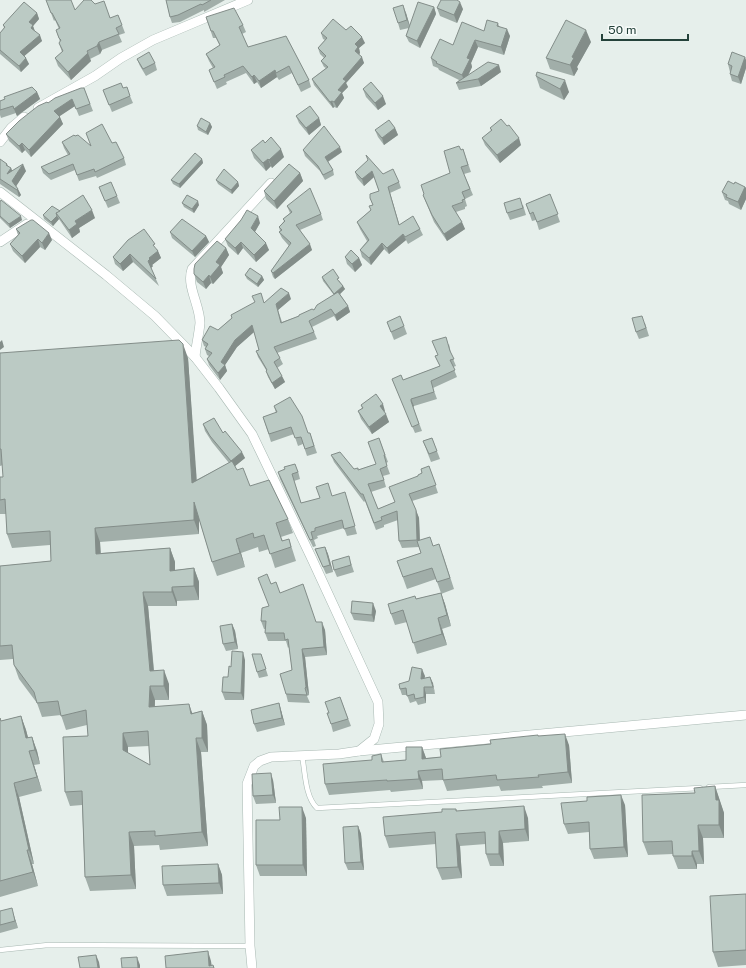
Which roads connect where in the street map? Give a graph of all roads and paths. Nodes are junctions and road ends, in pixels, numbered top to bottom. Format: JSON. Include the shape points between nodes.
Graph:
{"nodes":[{"id":1,"x":248,"y":0,"type":"edge"},
{"id":2,"x":0,"y":142,"type":"edge"},
{"id":3,"x":280,"y":174,"type":"edge"},
{"id":4,"x":0,"y":192,"type":"edge"},
{"id":5,"x":34,"y":219,"type":"junction"},
{"id":6,"x":0,"y":242,"type":"edge"},
{"id":7,"x":195,"y":357,"type":"junction"},
{"id":8,"x":746,"y":715,"type":"edge"},
{"id":9,"x":359,"y":751,"type":"junction"},
{"id":10,"x":302,"y":755,"type":"junction"},
{"id":11,"x":746,"y":785,"type":"edge"},
{"id":12,"x":250,"y":946,"type":"junction"},
{"id":13,"x":0,"y":950,"type":"edge"},
{"id":14,"x":252,"y":968,"type":"edge"}],
"edges":[{"from":1,"to":2,"type":"street","via":[[153,40],[121,58],[95,76],[37,108],[11,128]]},
{"from":3,"to":7,"type":"street","via":[[192,269],[190,281],[200,323]]},
{"from":4,"to":5,"type":"street"},
{"from":5,"to":6,"type":"street"},
{"from":5,"to":7,"type":"street","via":[[155,316]]},
{"from":7,"to":9,"type":"street","via":[[252,434],[378,702],[379,724],[374,739]]},
{"from":8,"to":9,"type":"street"},
{"from":9,"to":10,"type":"street"},
{"from":10,"to":11,"type":"lane","via":[[309,796],[316,808]]},
{"from":10,"to":12,"type":"street","via":[[272,757],[260,761],[254,766],[247,784]]},
{"from":12,"to":13,"type":"lane","via":[[48,945]]},
{"from":12,"to":14,"type":"street"}]}
